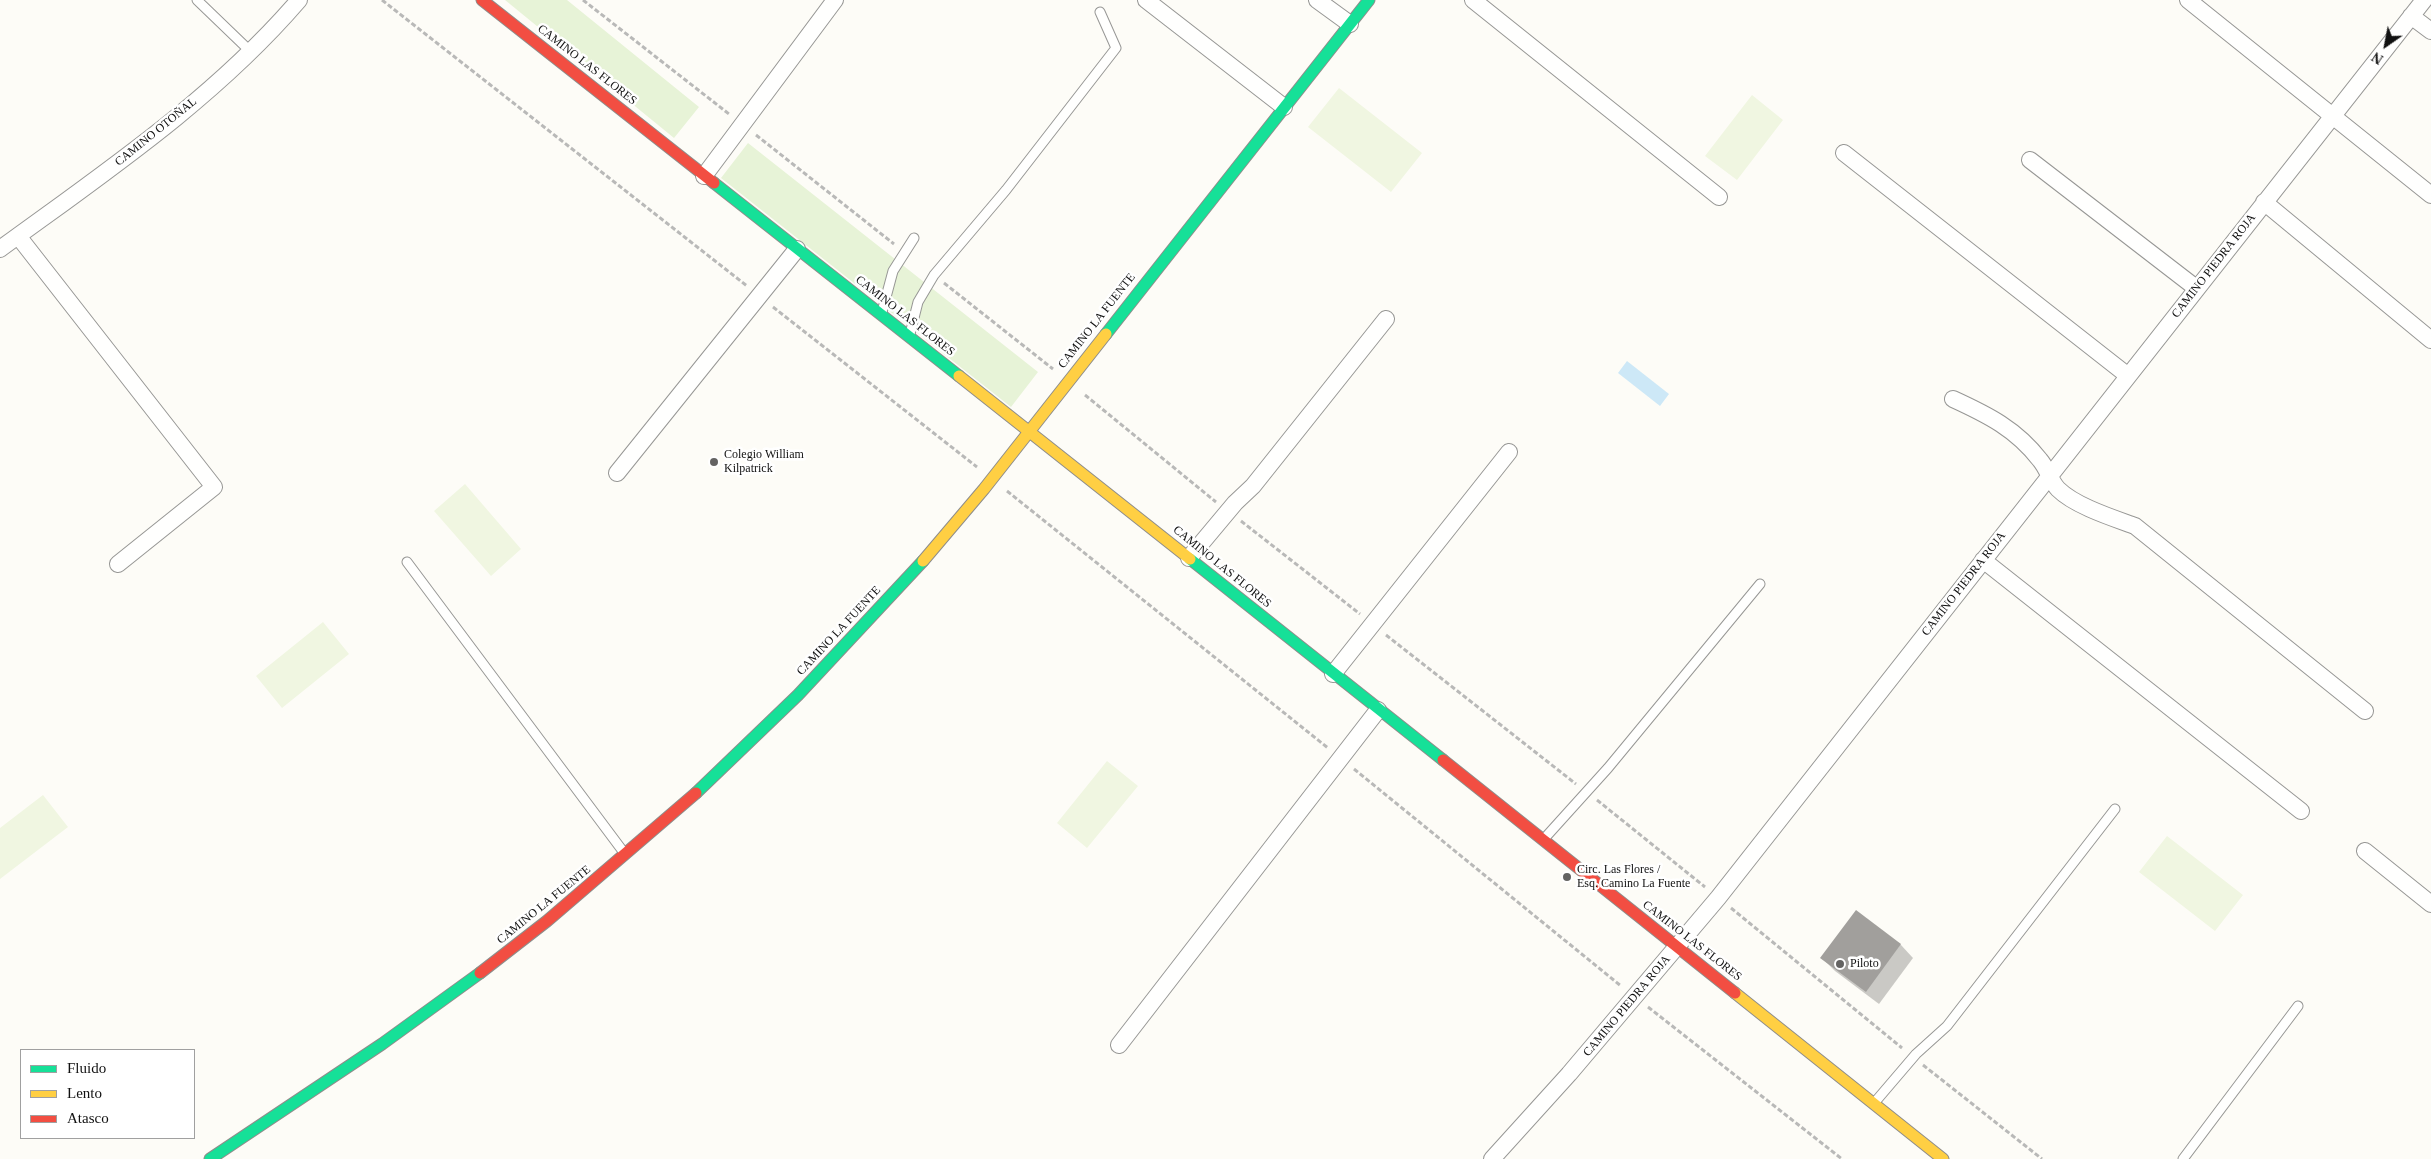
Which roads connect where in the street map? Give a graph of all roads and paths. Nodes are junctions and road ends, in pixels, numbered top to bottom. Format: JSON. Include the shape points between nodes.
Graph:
{"nodes":[{"id":1,"x":197,"y":0,"type":"edge"},
{"id":2,"x":299,"y":0,"type":"edge"},
{"id":3,"x":382,"y":0,"type":"edge"},
{"id":4,"x":482,"y":0,"type":"edge"},
{"id":5,"x":583,"y":0,"type":"edge"},
{"id":6,"x":836,"y":0,"type":"edge"},
{"id":7,"x":1146,"y":0,"type":"edge"},
{"id":8,"x":1317,"y":0,"type":"edge"},
{"id":9,"x":1369,"y":0,"type":"edge"},
{"id":10,"x":1473,"y":0,"type":"edge"},
{"id":11,"x":2188,"y":0,"type":"edge"},
{"id":12,"x":2424,"y":0,"type":"edge"},
{"id":13,"x":1100,"y":12,"type":"dead end"},
{"id":14,"x":2411,"y":16,"type":"junction"},
{"id":15,"x":1350,"y":24,"type":"junction"},
{"id":16,"x":2431,"y":31,"type":"edge"},
{"id":17,"x":251,"y":52,"type":"junction"},
{"id":18,"x":1284,"y":107,"type":"junction"},
{"id":19,"x":2332,"y":115,"type":"junction"},
{"id":20,"x":742,"y":124,"type":"junction"},
{"id":21,"x":1844,"y":154,"type":"dead end"},
{"id":22,"x":2030,"y":160,"type":"dead end"},
{"id":23,"x":704,"y":176,"type":"junction"},
{"id":24,"x":2431,"y":195,"type":"edge"},
{"id":25,"x":1719,"y":197,"type":"dead end"},
{"id":26,"x":2264,"y":202,"type":"junction"},
{"id":27,"x":18,"y":236,"type":"junction"},
{"id":28,"x":914,"y":238,"type":"dead end"},
{"id":29,"x":0,"y":249,"type":"edge"},
{"id":30,"x":797,"y":249,"type":"junction"},
{"id":31,"x":904,"y":251,"type":"junction"},
{"id":32,"x":934,"y":275,"type":"junction"},
{"id":33,"x":2196,"y":288,"type":"junction"},
{"id":34,"x":759,"y":296,"type":"junction"},
{"id":35,"x":882,"y":315,"type":"junction"},
{"id":36,"x":1386,"y":319,"type":"dead end"},
{"id":37,"x":909,"y":337,"type":"junction"},
{"id":38,"x":2431,"y":340,"type":"edge"},
{"id":39,"x":2127,"y":375,"type":"junction"},
{"id":40,"x":1068,"y":381,"type":"junction"},
{"id":41,"x":1953,"y":399,"type":"dead end"},
{"id":42,"x":1028,"y":430,"type":"junction"},
{"id":43,"x":1509,"y":452,"type":"dead end"},
{"id":44,"x":617,"y":473,"type":"dead end"},
{"id":45,"x":2050,"y":473,"type":"junction"},
{"id":46,"x":992,"y":479,"type":"junction"},
{"id":47,"x":1228,"y":511,"type":"junction"},
{"id":48,"x":1189,"y":558,"type":"junction"},
{"id":49,"x":1983,"y":560,"type":"junction"},
{"id":50,"x":407,"y":562,"type":"dead end"},
{"id":51,"x":118,"y":564,"type":"dead end"},
{"id":52,"x":1760,"y":584,"type":"dead end"},
{"id":53,"x":1372,"y":624,"type":"junction"},
{"id":54,"x":1333,"y":674,"type":"junction"},
{"id":55,"x":1378,"y":710,"type":"junction"},
{"id":56,"x":2365,"y":711,"type":"dead end"},
{"id":57,"x":1341,"y":758,"type":"junction"},
{"id":58,"x":1586,"y":792,"type":"junction"},
{"id":59,"x":2115,"y":809,"type":"dead end"},
{"id":60,"x":2301,"y":811,"type":"dead end"},
{"id":61,"x":1543,"y":840,"type":"junction"},
{"id":62,"x":2365,"y":851,"type":"dead end"},
{"id":63,"x":627,"y":855,"type":"junction"},
{"id":64,"x":1718,"y":898,"type":"junction"},
{"id":65,"x":2431,"y":904,"type":"edge"},
{"id":66,"x":1678,"y":947,"type":"junction"},
{"id":67,"x":1636,"y":997,"type":"junction"},
{"id":68,"x":2298,"y":1006,"type":"dead end"},
{"id":69,"x":1119,"y":1045,"type":"dead end"},
{"id":70,"x":1914,"y":1058,"type":"junction"},
{"id":71,"x":1874,"y":1103,"type":"junction"},
{"id":72,"x":210,"y":1159,"type":"edge"},
{"id":73,"x":1492,"y":1159,"type":"edge"},
{"id":74,"x":1842,"y":1159,"type":"edge"},
{"id":75,"x":1944,"y":1159,"type":"edge"},
{"id":76,"x":2042,"y":1159,"type":"edge"},
{"id":77,"x":2183,"y":1159,"type":"edge"}],
"edges":[{"from":1,"to":17,"type":"lane"},
{"from":2,"to":17,"type":"street","name":"CAMINO OTOÑAL"},
{"from":3,"to":34,"type":"path"},
{"from":4,"to":23,"type":"street","name":"CAMINO LAS FLORES"},
{"from":5,"to":20,"type":"path"},
{"from":6,"to":20,"type":"street"},
{"from":7,"to":18,"type":"street"},
{"from":8,"to":15,"type":"street"},
{"from":9,"to":15,"type":"street","name":"CAMINO LA FUENTE"},
{"from":10,"to":25,"type":"street"},
{"from":11,"to":19,"type":"street"},
{"from":12,"to":14,"type":"street","name":"CAMINO PIEDRA ROJA"},
{"from":13,"to":32,"type":"lane","via":[[1116,48],[1006,190]]},
{"from":14,"to":16,"type":"street"},
{"from":14,"to":19,"type":"street","name":"CAMINO PIEDRA ROJA"},
{"from":15,"to":18,"type":"street","name":"CAMINO LA FUENTE"},
{"from":17,"to":27,"type":"street","name":"CAMINO OTOÑAL","via":[[162,129]]},
{"from":18,"to":40,"type":"street","name":"CAMINO LA FUENTE"},
{"from":19,"to":24,"type":"street"},
{"from":19,"to":26,"type":"street","name":"CAMINO PIEDRA ROJA"},
{"from":20,"to":23,"type":"street"},
{"from":20,"to":31,"type":"path"},
{"from":21,"to":39,"type":"street"},
{"from":22,"to":33,"type":"street"},
{"from":23,"to":30,"type":"street","name":"CAMINO LAS FLORES"},
{"from":26,"to":33,"type":"street","name":"CAMINO PIEDRA ROJA"},
{"from":26,"to":38,"type":"street"},
{"from":27,"to":29,"type":"street","name":"CAMINO OTOÑAL"},
{"from":27,"to":51,"type":"street","via":[[214,487]]},
{"from":28,"to":31,"type":"lane"},
{"from":30,"to":34,"type":"street"},
{"from":30,"to":35,"type":"street","name":"CAMINO LAS FLORES"},
{"from":31,"to":35,"type":"lane","via":[[890,278]]},
{"from":32,"to":37,"type":"lane","via":[[918,302]]},
{"from":32,"to":40,"type":"path"},
{"from":33,"to":39,"type":"street","name":"CAMINO PIEDRA ROJA"},
{"from":34,"to":44,"type":"street"},
{"from":34,"to":46,"type":"path"},
{"from":35,"to":37,"type":"street","name":"CAMINO LAS FLORES"},
{"from":36,"to":47,"type":"street","via":[[1253,486]]},
{"from":37,"to":42,"type":"street","name":"CAMINO LAS FLORES"},
{"from":39,"to":45,"type":"street","name":"CAMINO PIEDRA ROJA"},
{"from":40,"to":42,"type":"street","name":"CAMINO LA FUENTE"},
{"from":40,"to":47,"type":"path"},
{"from":41,"to":45,"type":"street","via":[[2014,431]]},
{"from":42,"to":46,"type":"street","name":"CAMINO LA FUENTE"},
{"from":42,"to":48,"type":"street","name":"CAMINO LAS FLORES"},
{"from":43,"to":53,"type":"street"},
{"from":45,"to":49,"type":"street","name":"CAMINO PIEDRA ROJA"},
{"from":45,"to":56,"type":"street","via":[[2057,489],[2101,514],[2134,526]]},
{"from":46,"to":57,"type":"path"},
{"from":46,"to":63,"type":"street","name":"CAMINO LA FUENTE","via":[[908,578],[798,695]]},
{"from":47,"to":48,"type":"street"},
{"from":47,"to":53,"type":"path"},
{"from":48,"to":54,"type":"street","name":"CAMINO LAS FLORES"},
{"from":49,"to":60,"type":"street"},
{"from":49,"to":64,"type":"street","name":"CAMINO PIEDRA ROJA"},
{"from":50,"to":63,"type":"lane"},
{"from":52,"to":58,"type":"lane"},
{"from":53,"to":54,"type":"street"},
{"from":53,"to":58,"type":"path"},
{"from":54,"to":55,"type":"street","name":"CAMINO LAS FLORES"},
{"from":55,"to":57,"type":"street"},
{"from":55,"to":61,"type":"street","name":"CAMINO LAS FLORES"},
{"from":57,"to":67,"type":"path"},
{"from":57,"to":69,"type":"street"},
{"from":58,"to":61,"type":"lane"},
{"from":58,"to":64,"type":"path"},
{"from":59,"to":70,"type":"lane","via":[[1947,1026]]},
{"from":61,"to":66,"type":"street","name":"CAMINO LAS FLORES"},
{"from":62,"to":65,"type":"street"},
{"from":63,"to":72,"type":"street","name":"CAMINO LA FUENTE","via":[[464,985]]},
{"from":64,"to":66,"type":"street","name":"CAMINO PIEDRA ROJA"},
{"from":64,"to":70,"type":"path"},
{"from":66,"to":67,"type":"street","name":"CAMINO PIEDRA ROJA"},
{"from":66,"to":71,"type":"street","name":"CAMINO LAS FLORES"},
{"from":67,"to":73,"type":"street","name":"CAMINO PIEDRA ROJA"},
{"from":67,"to":74,"type":"path"},
{"from":68,"to":77,"type":"lane"},
{"from":70,"to":71,"type":"lane"},
{"from":70,"to":76,"type":"path"},
{"from":71,"to":75,"type":"street","name":"CAMINO LAS FLORES"}]}
